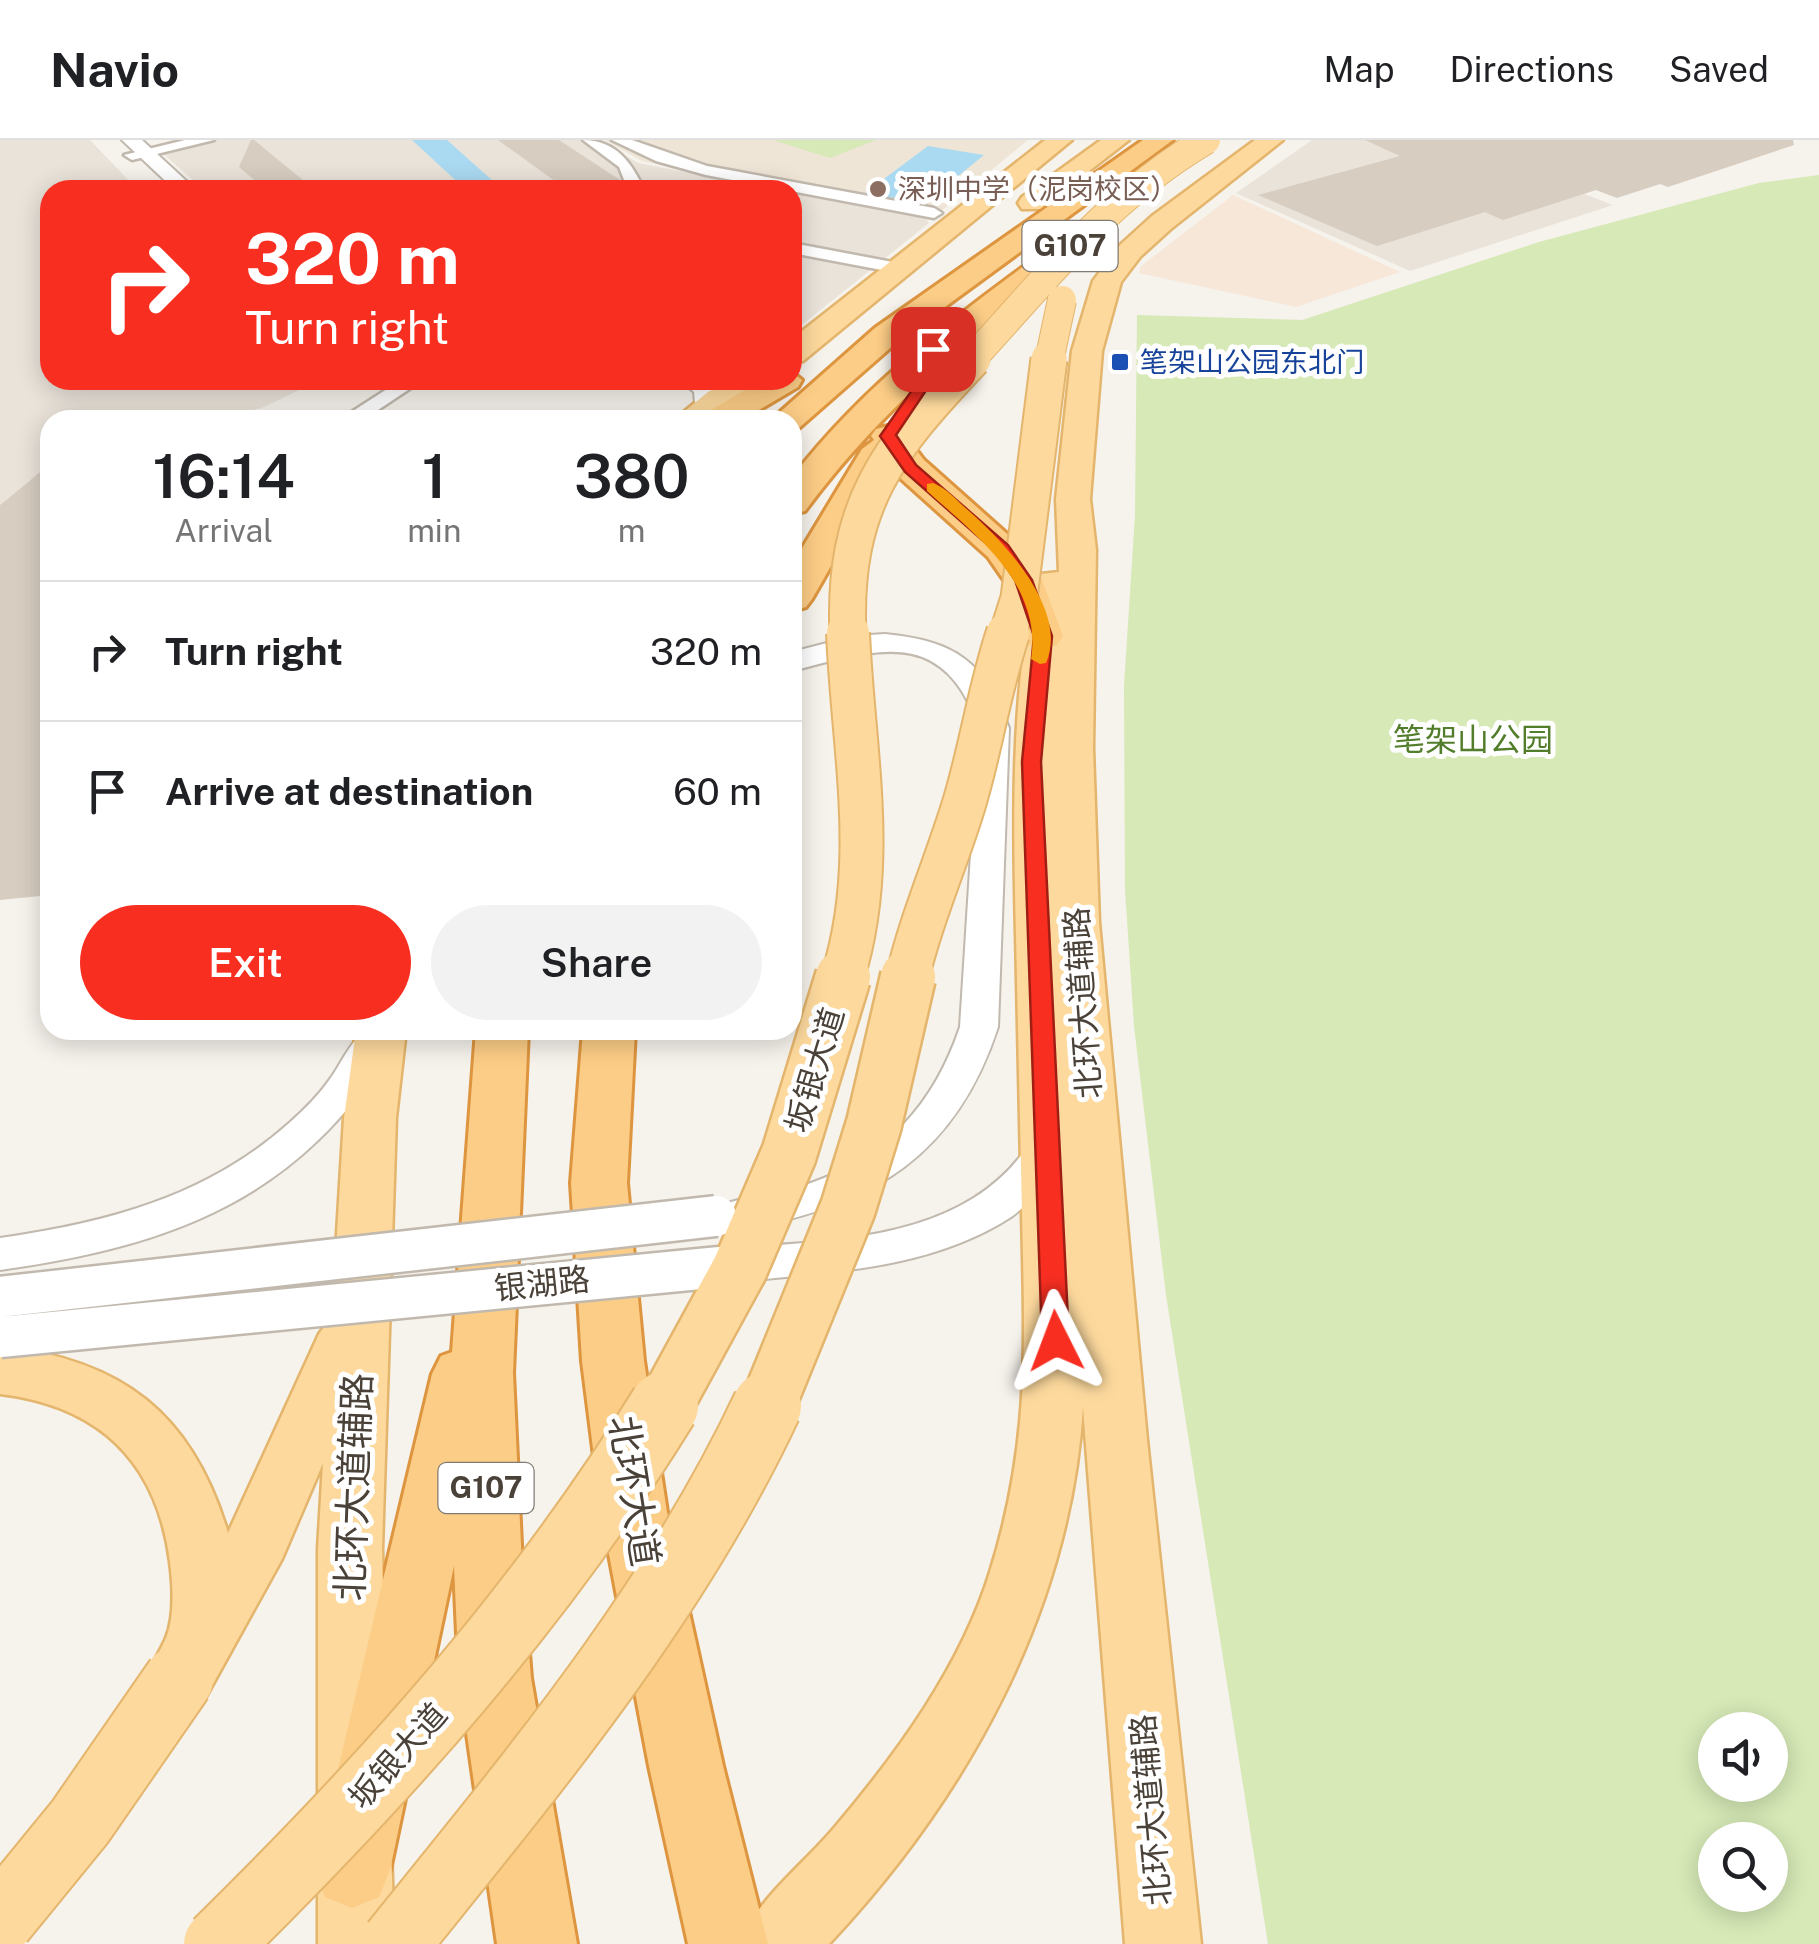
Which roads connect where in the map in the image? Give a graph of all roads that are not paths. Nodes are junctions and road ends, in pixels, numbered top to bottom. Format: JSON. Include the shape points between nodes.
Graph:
{"nodes":[{"id":1,"x":115,"y":140,"type":"edge"},
{"id":2,"x":207,"y":140,"type":"edge"},
{"id":3,"x":590,"y":140,"type":"edge"},
{"id":4,"x":618,"y":140,"type":"edge"},
{"id":5,"x":1060,"y":140,"type":"edge"},
{"id":6,"x":1092,"y":140,"type":"edge"},
{"id":7,"x":1117,"y":140,"type":"edge"},
{"id":8,"x":1205,"y":140,"type":"edge"},
{"id":9,"x":1238,"y":140,"type":"edge"},
{"id":10,"x":1271,"y":140,"type":"edge"},
{"id":11,"x":1177,"y":145,"type":"edge"},
{"id":12,"x":136,"y":149,"type":"edge"},
{"id":13,"x":1067,"y":172,"type":"junction"},
{"id":14,"x":162,"y":180,"type":"edge"},
{"id":15,"x":174,"y":180,"type":"edge"},
{"id":16,"x":632,"y":180,"type":"edge"},
{"id":17,"x":764,"y":180,"type":"edge"},
{"id":18,"x":802,"y":187,"type":"edge"},
{"id":19,"x":934,"y":212,"type":"dead end"},
{"id":20,"x":997,"y":230,"type":"joint"},
{"id":21,"x":802,"y":250,"type":"edge"},
{"id":22,"x":902,"y":270,"type":"junction"},
{"id":23,"x":802,"y":346,"type":"edge"},
{"id":24,"x":933,"y":349,"type":"junction"},
{"id":25,"x":827,"y":356,"type":"junction"},
{"id":26,"x":802,"y":370,"type":"edge"},
{"id":27,"x":802,"y":380,"type":"edge"},
{"id":28,"x":398,"y":390,"type":"edge"},
{"id":29,"x":735,"y":390,"type":"edge"},
{"id":30,"x":755,"y":390,"type":"edge"},
{"id":31,"x":791,"y":390,"type":"edge"},
{"id":32,"x":701,"y":407,"type":"edge"},
{"id":33,"x":366,"y":410,"type":"edge"},
{"id":34,"x":770,"y":410,"type":"edge"},
{"id":35,"x":799,"y":410,"type":"edge"},
{"id":36,"x":888,"y":436,"type":"junction"},
{"id":37,"x":802,"y":490,"type":"edge"},
{"id":38,"x":1073,"y":499,"type":"junction"},
{"id":39,"x":802,"y":582,"type":"edge"},
{"id":40,"x":1043,"y":636,"type":"junction"},
{"id":41,"x":802,"y":659,"type":"edge"},
{"id":42,"x":375,"y":1040,"type":"edge"},
{"id":43,"x":380,"y":1040,"type":"edge"},
{"id":44,"x":501,"y":1040,"type":"edge"},
{"id":45,"x":608,"y":1040,"type":"edge"},
{"id":46,"x":643,"y":1040,"type":"edge"},
{"id":47,"x":1048,"y":1146,"type":"junction"},
{"id":48,"x":599,"y":1183,"type":"junction"},
{"id":49,"x":0,"y":1254,"type":"edge"},
{"id":50,"x":484,"y":1280,"type":"junction"},
{"id":51,"x":0,"y":1297,"type":"edge"},
{"id":52,"x":360,"y":1306,"type":"junction"},
{"id":53,"x":0,"y":1337,"type":"edge"},
{"id":54,"x":0,"y":1370,"type":"edge"},
{"id":55,"x":188,"y":1664,"type":"junction"},
{"id":56,"x":352,"y":1870,"type":"junction"},
{"id":57,"x":0,"y":1920,"type":"edge"},
{"id":58,"x":218,"y":1944,"type":"edge"},
{"id":59,"x":356,"y":1944,"type":"edge"},
{"id":60,"x":396,"y":1944,"type":"edge"},
{"id":61,"x":537,"y":1944,"type":"edge"},
{"id":62,"x":728,"y":1944,"type":"edge"},
{"id":63,"x":777,"y":1944,"type":"edge"},
{"id":64,"x":1163,"y":1944,"type":"edge"}],
"edges":[{"from":1,"to":12,"type":"street"},
{"from":2,"to":12,"type":"street"},
{"from":3,"to":16,"type":"street","via":[[626,165]]},
{"from":4,"to":17,"type":"street","via":[[684,165]]},
{"from":5,"to":22,"type":"main road"},
{"from":6,"to":13,"type":"main road"},
{"from":7,"to":13,"type":"main road"},
{"from":8,"to":11,"type":"main road","name":"坂银大道","bridge":true},
{"from":8,"to":24,"type":"highway","number":"G107"},
{"from":9,"to":60,"type":"main road","name":"坂银大道","bridge":true,"via":[[1160,195],[1092,260],[1062,300],[1043,388],[1018,598],[990,684],[964,804],[918,932],[874,1124],[784,1371],[723,1488],[616,1660]]},
{"from":10,"to":38,"type":"main road","name":"北环大道辅路","via":[[1162,222],[1107,282],[1087,351]]},
{"from":11,"to":35,"type":"highway","number":"G107","via":[[886,334]]},
{"from":11,"to":58,"type":"main road","name":"坂银大道","bridge":true,"via":[[1041,276],[906,434],[862,508],[848,603],[862,792],[858,920],[788,1157],[683,1381],[620,1482],[504,1636],[336,1826]]},
{"from":12,"to":14,"type":"street"},
{"from":12,"to":15,"type":"street"},
{"from":13,"to":20,"type":"main road"},
{"from":18,"to":19,"type":"street"},
{"from":20,"to":25,"type":"highway"},
{"from":21,"to":22,"type":"street"},
{"from":22,"to":23,"type":"main road"},
{"from":24,"to":36,"type":"highway","via":[[922,386]]},
{"from":24,"to":37,"type":"highway","number":"G107","via":[[860,418]]},
{"from":25,"to":26,"type":"highway"},
{"from":25,"to":27,"type":"highway"},
{"from":28,"to":33,"type":"street"},
{"from":29,"to":32,"type":"main road"},
{"from":30,"to":32,"type":"highway"},
{"from":31,"to":34,"type":"highway"},
{"from":36,"to":39,"type":"highway"},
{"from":36,"to":40,"type":"highway","via":[[911,468],[1002,549],[1023,580]]},
{"from":38,"to":40,"type":"main road"},
{"from":38,"to":64,"type":"main road","name":"北环大道辅路","via":[[1076,922]]},
{"from":40,"to":47,"type":"main road","via":[[1032,762]]},
{"from":41,"to":51,"type":"street","bridge":true,"via":[[854,645],[908,644],[949,656],[990,706],[979,1027],[944,1107],[894,1159],[812,1200],[771,1210]]},
{"from":42,"to":49,"type":"street","via":[[336,1103],[241,1181],[130,1231]]},
{"from":43,"to":52,"type":"main road","name":"北环大道辅路"},
{"from":44,"to":50,"type":"highway","number":"G107"},
{"from":45,"to":48,"type":"highway","name":"北环大道"},
{"from":46,"to":48,"type":"highway"},
{"from":47,"to":53,"type":"street","name":"银湖路","bridge":true,"via":[[1029,1178],[997,1204],[912,1241],[861,1252]]},
{"from":47,"to":63,"type":"main road","via":[[1054,1397],[1048,1463],[1024,1568],[988,1658],[914,1781],[830,1890]]},
{"from":48,"to":62,"type":"highway","name":"北环大道","via":[[634,1512]]},
{"from":50,"to":56,"type":"highway"},
{"from":50,"to":61,"type":"highway","number":"G107","via":[[495,1678]]},
{"from":52,"to":55,"type":"main road","via":[[259,1539]]},
{"from":52,"to":56,"type":"main road","name":"北环大道辅路","via":[[350,1549]]},
{"from":54,"to":55,"type":"main road","via":[[39,1375],[98,1396],[164,1454],[188,1506],[203,1564],[203,1624]]},
{"from":55,"to":57,"type":"main road","bridge":true,"via":[[80,1822]]},
{"from":56,"to":59,"type":"main road","name":"北环大道辅路"}]}
